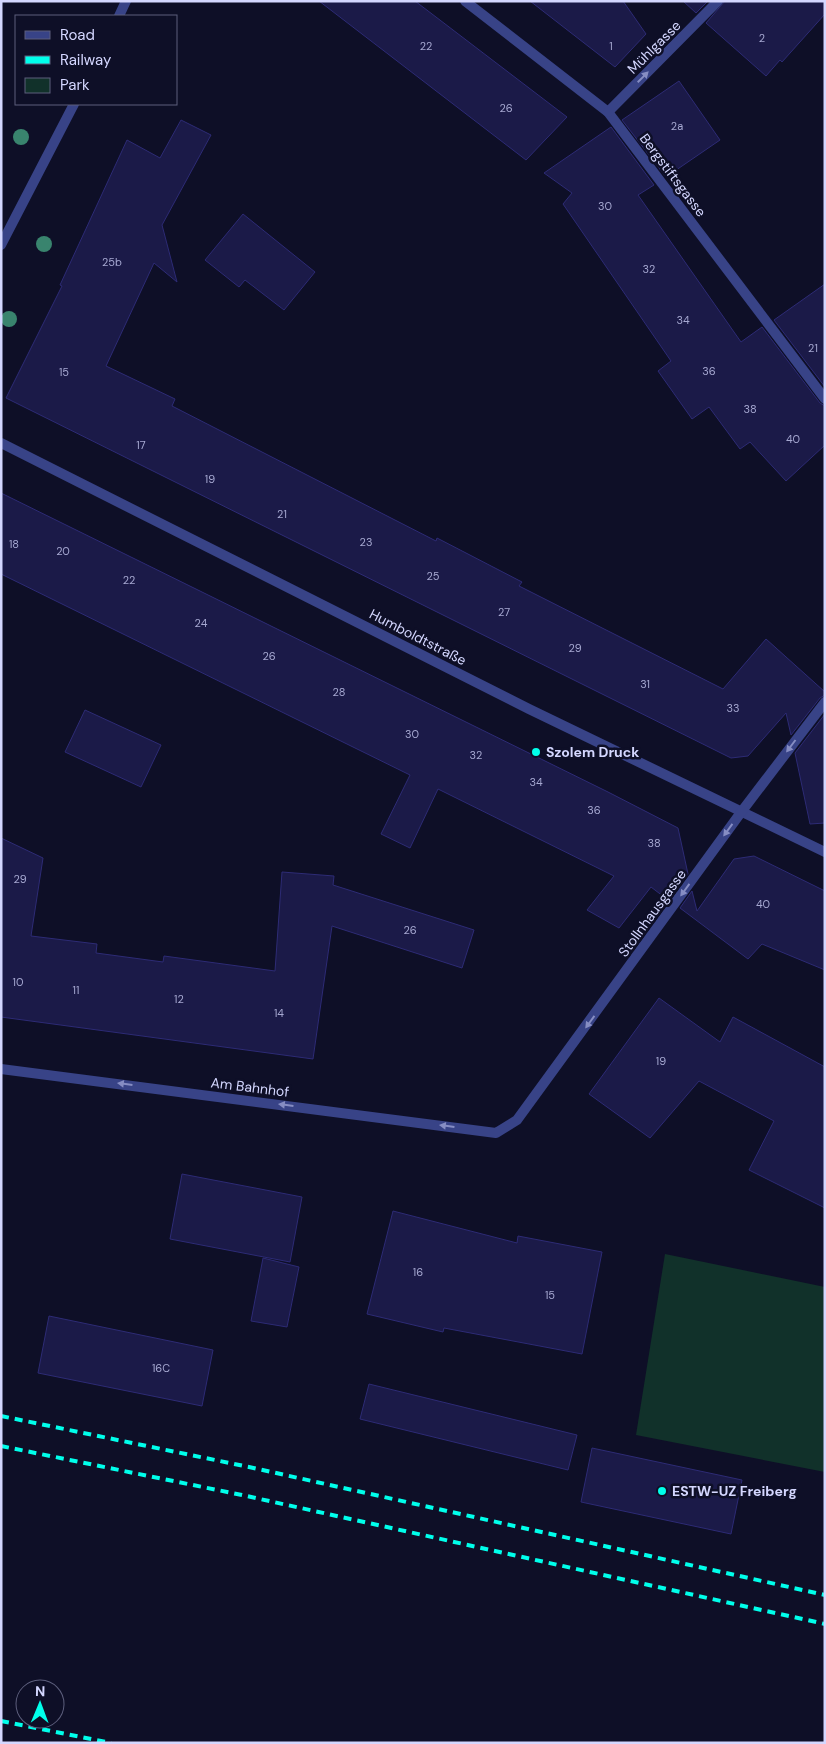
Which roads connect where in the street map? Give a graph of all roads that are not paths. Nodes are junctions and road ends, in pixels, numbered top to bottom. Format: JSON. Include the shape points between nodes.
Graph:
{"nodes":[{"id":1,"x":126,"y":1,"type":"edge"},
{"id":2,"x":466,"y":1,"type":"edge"},
{"id":3,"x":718,"y":1,"type":"edge"},
{"id":4,"x":119,"y":15,"type":"edge"},
{"id":5,"x":73,"y":105,"type":"edge"},
{"id":6,"x":608,"y":112,"type":"junction"},
{"id":7,"x":1,"y":245,"type":"edge"},
{"id":8,"x":825,"y":399,"type":"edge"},
{"id":9,"x":1,"y":443,"type":"edge"},
{"id":10,"x":825,"y":702,"type":"edge"},
{"id":11,"x":742,"y":811,"type":"junction"},
{"id":12,"x":825,"y":852,"type":"edge"},
{"id":13,"x":1,"y":1069,"type":"edge"},
{"id":14,"x":496,"y":1133,"type":"joint"}],
"edges":[{"from":1,"to":4,"type":"street"},
{"from":2,"to":6,"type":"street","name":"Bergstiftsgasse"},
{"from":6,"to":3,"type":"street","name":"Mühlgasse","one_way":true},
{"from":5,"to":7,"type":"street"},
{"from":6,"to":8,"type":"street","name":"Bergstiftsgasse"},
{"from":9,"to":11,"type":"street","name":"Humboldtstraße","via":[[529,709]]},
{"from":10,"to":11,"type":"street","name":"Stollnhausgasse","one_way":true},
{"from":11,"to":12,"type":"street","name":"Humboldtstraße"},
{"from":11,"to":14,"type":"street","name":"Stollnhausgasse","one_way":true,"via":[[517,1120]]},
{"from":14,"to":13,"type":"street","name":"Am Bahnhof","one_way":true}]}
